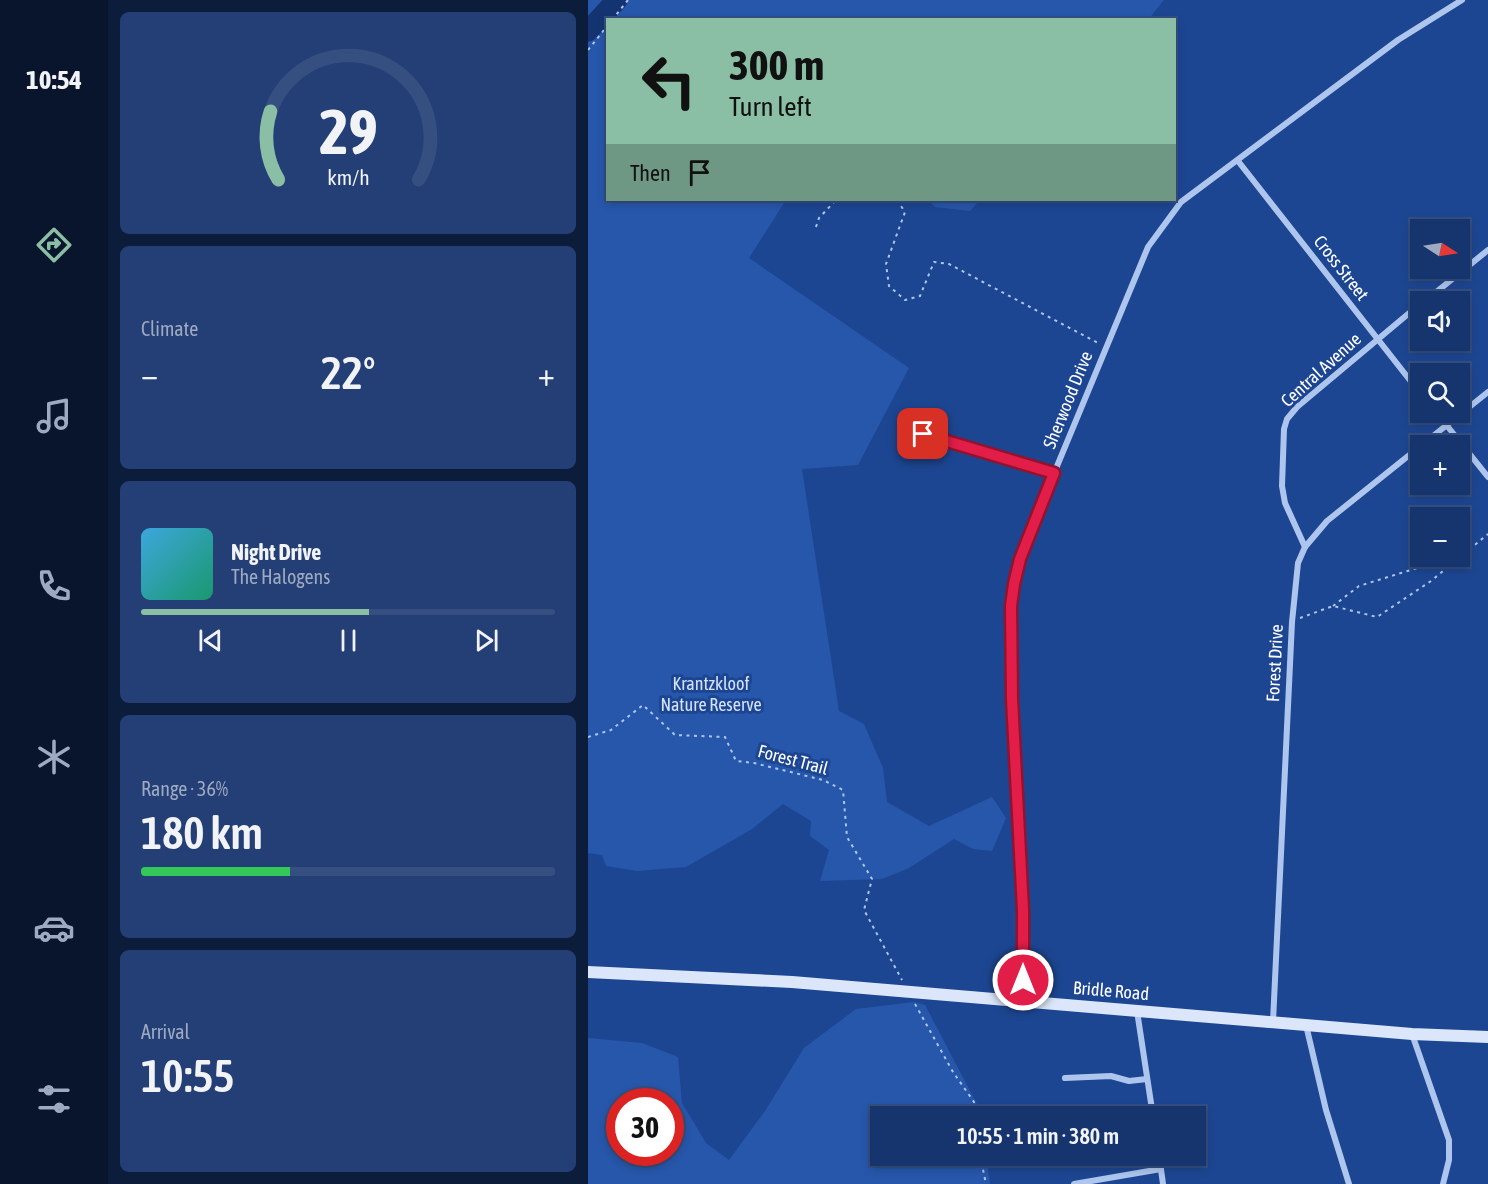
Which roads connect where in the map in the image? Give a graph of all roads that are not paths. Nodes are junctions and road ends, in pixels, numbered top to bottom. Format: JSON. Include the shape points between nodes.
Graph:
{"nodes":[{"id":1,"x":1462,"y":0,"type":"edge"},
{"id":2,"x":1238,"y":161,"type":"junction"},
{"id":3,"x":1488,"y":250,"type":"edge"},
{"id":4,"x":1437,"y":291,"type":"edge"},
{"id":5,"x":1410,"y":313,"type":"edge"},
{"id":6,"x":1378,"y":339,"type":"junction"},
{"id":7,"x":1410,"y":380,"type":"edge"},
{"id":8,"x":1488,"y":392,"type":"edge"},
{"id":9,"x":1446,"y":424,"type":"junction"},
{"id":10,"x":923,"y":434,"type":"dead end"},
{"id":11,"x":1054,"y":473,"type":"junction"},
{"id":12,"x":1488,"y":477,"type":"edge"},
{"id":13,"x":1305,"y":547,"type":"junction"},
{"id":14,"x":588,"y":972,"type":"edge"},
{"id":15,"x":1024,"y":1002,"type":"junction"},
{"id":16,"x":1137,"y":1011,"type":"junction"},
{"id":17,"x":1273,"y":1022,"type":"junction"},
{"id":18,"x":1306,"y":1025,"type":"junction"},
{"id":19,"x":1412,"y":1034,"type":"junction"},
{"id":20,"x":1488,"y":1037,"type":"edge"},
{"id":21,"x":1065,"y":1078,"type":"dead end"},
{"id":22,"x":1148,"y":1079,"type":"junction"},
{"id":23,"x":1152,"y":1106,"type":"edge"},
{"id":24,"x":1161,"y":1166,"type":"edge"},
{"id":25,"x":1161,"y":1169,"type":"junction"},
{"id":26,"x":1074,"y":1184,"type":"edge"},
{"id":27,"x":1163,"y":1184,"type":"edge"},
{"id":28,"x":1349,"y":1184,"type":"edge"},
{"id":29,"x":1443,"y":1184,"type":"edge"}],
"edges":[{"from":1,"to":2,"type":"street","name":"Sherwood Drive","via":[[1398,40]]},
{"from":2,"to":6,"type":"street","name":"Cross Street"},
{"from":2,"to":11,"type":"street","name":"Sherwood Drive","via":[[1181,202],[1148,247]]},
{"from":3,"to":4,"type":"street","name":"Central Avenue"},
{"from":5,"to":6,"type":"street","name":"Central Avenue"},
{"from":6,"to":7,"type":"street","name":"Cross Street"},
{"from":6,"to":13,"type":"street","name":"Central Avenue","via":[[1287,419],[1282,486]]},
{"from":8,"to":9,"type":"street","name":"Forest Drive"},
{"from":9,"to":12,"type":"street"},
{"from":9,"to":13,"type":"street","name":"Forest Drive","via":[[1326,521]]},
{"from":10,"to":11,"type":"street"},
{"from":11,"to":15,"type":"street","name":"Sherwood Drive","via":[[1020,559],[1011,606]]},
{"from":13,"to":17,"type":"street","name":"Forest Drive","via":[[1298,563],[1292,622]]},
{"from":14,"to":15,"type":"main road","name":"Bridle Road","via":[[735,978]]},
{"from":15,"to":16,"type":"main road","name":"Bridle Road"},
{"from":16,"to":17,"type":"main road","name":"Bridle Road"},
{"from":16,"to":22,"type":"street"},
{"from":17,"to":18,"type":"main road","name":"Bridle Road"},
{"from":18,"to":19,"type":"main road","name":"Bridle Road"},
{"from":18,"to":28,"type":"street"},
{"from":19,"to":20,"type":"main road","name":"Bridle Road"},
{"from":19,"to":29,"type":"street","via":[[1449,1140]]},
{"from":21,"to":22,"type":"street"},
{"from":22,"to":23,"type":"street"},
{"from":24,"to":25,"type":"street"},
{"from":25,"to":26,"type":"street"},
{"from":25,"to":27,"type":"street"}]}
